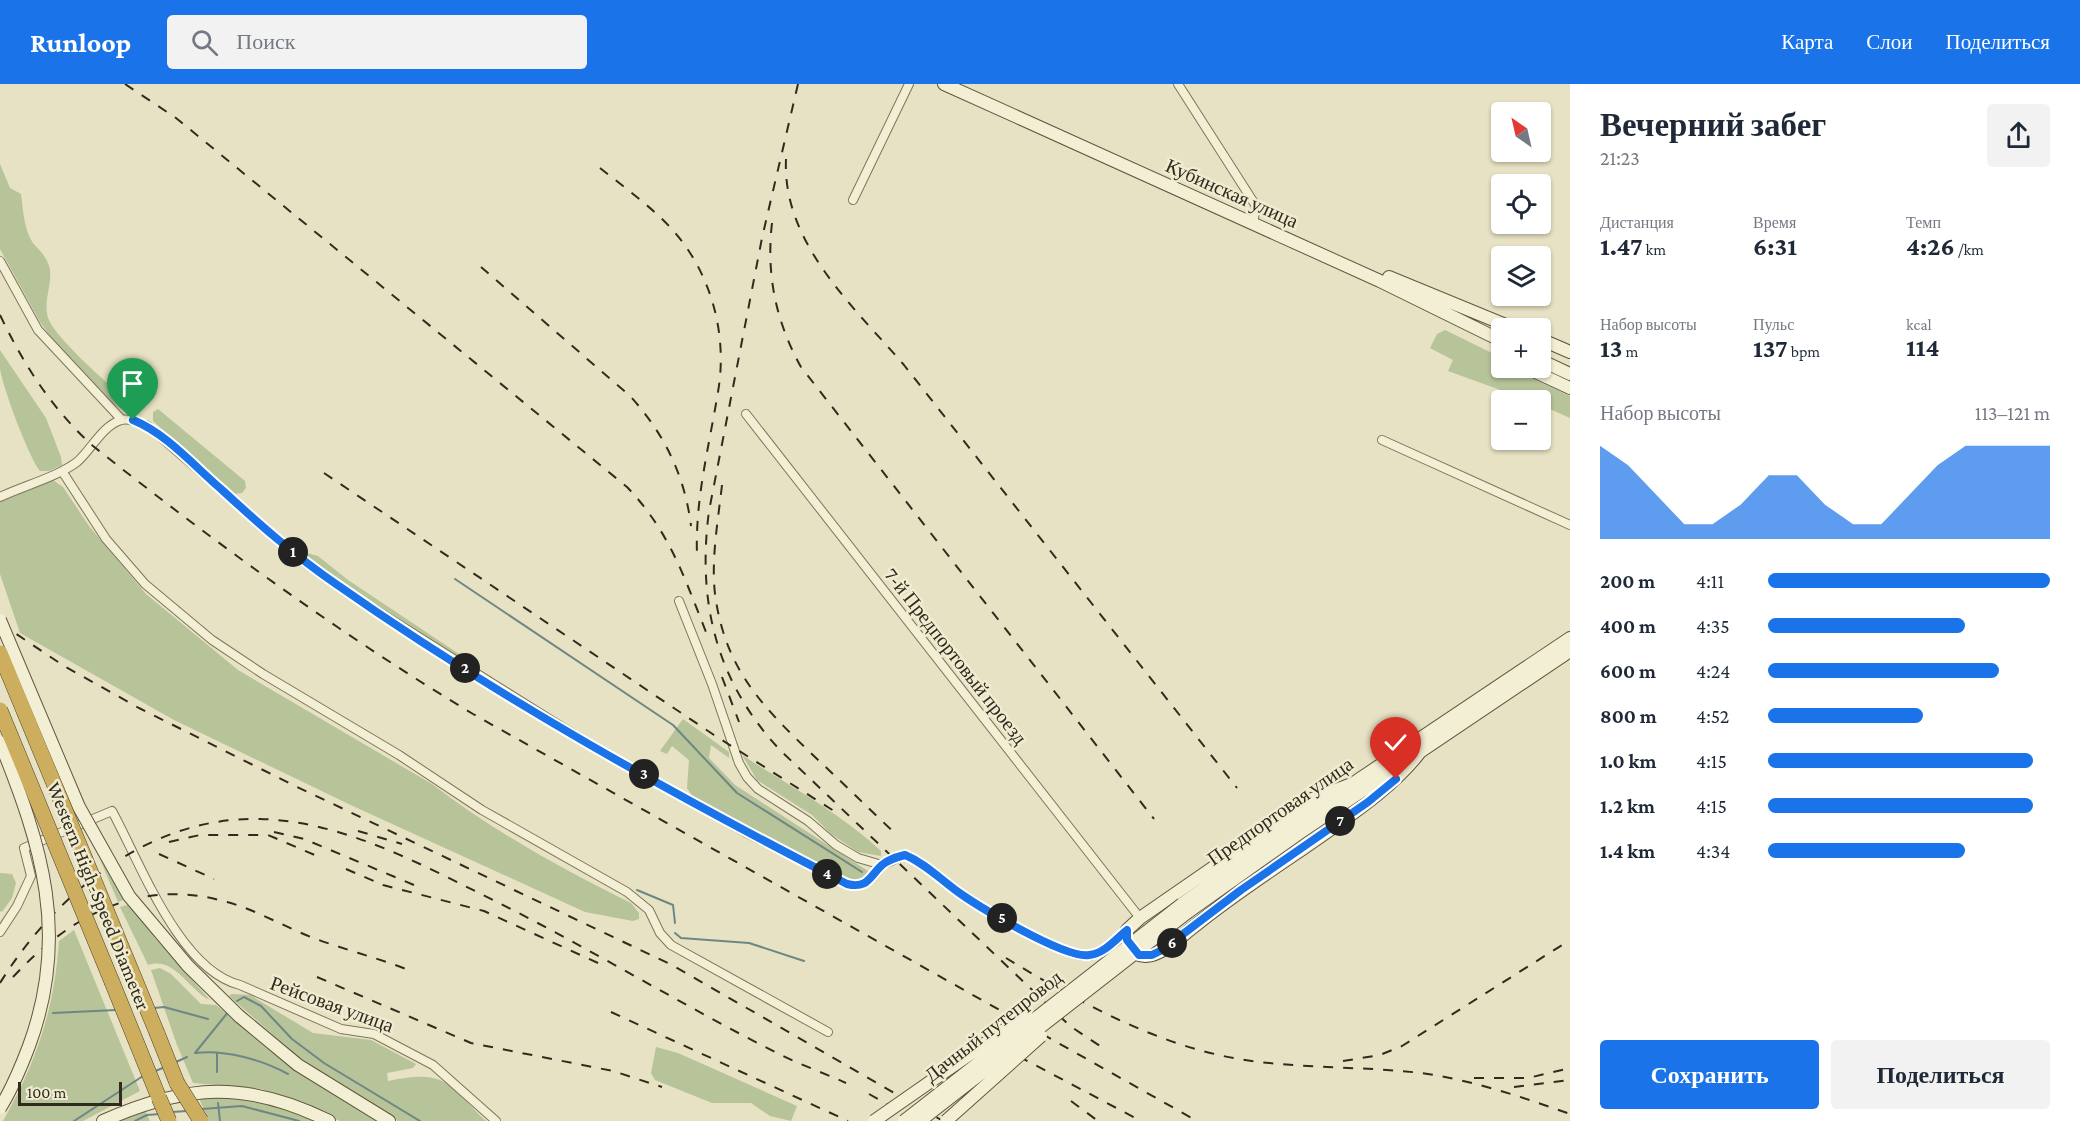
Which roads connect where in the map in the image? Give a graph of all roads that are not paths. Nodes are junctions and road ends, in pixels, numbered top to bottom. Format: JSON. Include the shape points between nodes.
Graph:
{"nodes":[{"id":1,"x":909,"y":84,"type":"edge"},
{"id":2,"x":944,"y":84,"type":"edge"},
{"id":3,"x":962,"y":84,"type":"edge"},
{"id":4,"x":1178,"y":84,"type":"edge"},
{"id":5,"x":853,"y":200,"type":"dead end"},
{"id":6,"x":1255,"y":220,"type":"junction"},
{"id":7,"x":0,"y":261,"type":"edge"},
{"id":8,"x":1491,"y":319,"type":"edge"},
{"id":9,"x":1472,"y":327,"type":"junction"},
{"id":10,"x":1491,"y":336,"type":"edge"},
{"id":11,"x":1491,"y":342,"type":"edge"},
{"id":12,"x":1551,"y":344,"type":"edge"},
{"id":13,"x":1570,"y":352,"type":"edge"},
{"id":14,"x":1551,"y":365,"type":"edge"},
{"id":15,"x":1570,"y":374,"type":"edge"},
{"id":16,"x":1548,"y":378,"type":"edge"},
{"id":17,"x":1570,"y":388,"type":"edge"},
{"id":18,"x":746,"y":414,"type":"dead end"},
{"id":19,"x":122,"y":420,"type":"junction"},
{"id":20,"x":1382,"y":440,"type":"dead end"},
{"id":21,"x":62,"y":471,"type":"junction"},
{"id":22,"x":0,"y":496,"type":"edge"},
{"id":23,"x":1570,"y":525,"type":"edge"},
{"id":24,"x":679,"y":601,"type":"dead end"},
{"id":25,"x":0,"y":620,"type":"edge"},
{"id":26,"x":1570,"y":638,"type":"edge"},
{"id":27,"x":1570,"y":651,"type":"edge"},
{"id":28,"x":0,"y":653,"type":"edge"},
{"id":29,"x":0,"y":710,"type":"edge"},
{"id":30,"x":0,"y":741,"type":"edge"},
{"id":31,"x":1420,"y":752,"type":"junction"},
{"id":32,"x":1354,"y":783,"type":"junction"},
{"id":33,"x":882,"y":865,"type":"junction"},
{"id":34,"x":1195,"y":901,"type":"junction"},
{"id":35,"x":1140,"y":918,"type":"junction"},
{"id":36,"x":1127,"y":930,"type":"junction"},
{"id":37,"x":0,"y":932,"type":"edge"},
{"id":38,"x":1102,"y":964,"type":"junction"},
{"id":39,"x":1100,"y":979,"type":"junction"},
{"id":40,"x":828,"y":1032,"type":"dead end"},
{"id":41,"x":177,"y":1083,"type":"junction"},
{"id":42,"x":159,"y":1098,"type":"junction"},
{"id":43,"x":0,"y":1108,"type":"edge"},
{"id":44,"x":107,"y":1120,"type":"edge"},
{"id":45,"x":163,"y":1121,"type":"edge"},
{"id":46,"x":169,"y":1121,"type":"edge"},
{"id":47,"x":191,"y":1121,"type":"edge"},
{"id":48,"x":201,"y":1121,"type":"edge"},
{"id":49,"x":329,"y":1121,"type":"edge"},
{"id":50,"x":389,"y":1121,"type":"edge"},
{"id":51,"x":496,"y":1121,"type":"edge"},
{"id":52,"x":874,"y":1121,"type":"edge"},
{"id":53,"x":904,"y":1121,"type":"edge"},
{"id":54,"x":920,"y":1121,"type":"edge"},
{"id":55,"x":946,"y":1121,"type":"edge"}],
"edges":[{"from":1,"to":5,"type":"street"},
{"from":2,"to":6,"type":"main road","name":"Кубинская улица"},
{"from":3,"to":6,"type":"main road","name":"Кубинская улица"},
{"from":4,"to":6,"type":"street","via":[[1256,206]]},
{"from":6,"to":8,"type":"main road","name":"Кубинская улица"},
{"from":6,"to":9,"type":"main road","name":"Кубинская улица"},
{"from":7,"to":19,"type":"street","via":[[38,330]]},
{"from":9,"to":10,"type":"main road","name":"Кубинская улица"},
{"from":9,"to":11,"type":"main road"},
{"from":12,"to":13,"type":"main road"},
{"from":14,"to":15,"type":"main road"},
{"from":16,"to":17,"type":"main road"},
{"from":18,"to":35,"type":"street","name":"7-й Предпортовый проезд"},
{"from":19,"to":21,"type":"street"},
{"from":19,"to":33,"type":"street","via":[[148,426],[163,437],[307,564],[339,587],[589,744],[847,884],[867,884]]},
{"from":20,"to":23,"type":"street"},
{"from":21,"to":22,"type":"street"},
{"from":21,"to":40,"type":"street","via":[[106,539],[145,584],[212,640],[482,810],[627,892],[649,910],[671,945]]},
{"from":24,"to":33,"type":"street","via":[[747,777],[836,845],[858,858]]},
{"from":25,"to":50,"type":"main road","bridge":true,"via":[[79,807],[129,896],[188,966],[238,1016],[298,1065]]},
{"from":26,"to":32,"type":"main road","name":"Предпортовая улица"},
{"from":27,"to":31,"type":"main road","name":"Предпортовая улица"},
{"from":28,"to":41,"type":"highway","name":"Western High-Speed Diameter","bridge":true},
{"from":29,"to":42,"type":"highway","name":"Western High-Speed Diameter","bridge":true},
{"from":30,"to":43,"type":"main road","bridge":true,"via":[[36,840],[48,898],[50,946],[38,1022]]},
{"from":31,"to":34,"type":"main road","name":"Предпортовая улица"},
{"from":31,"to":36,"type":"main road","via":[[1377,795],[1162,950],[1139,955],[1127,940]]},
{"from":32,"to":34,"type":"main road","name":"Предпортовая улица"},
{"from":32,"to":35,"type":"main road","via":[[1312,800]]},
{"from":33,"to":36,"type":"street","via":[[905,855],[918,860],[966,897],[1027,932],[1079,955],[1101,951]]},
{"from":34,"to":38,"type":"main road","name":"Дачный путепровод","bridge":true},
{"from":34,"to":39,"type":"main road","name":"Дачный путепровод","bridge":true},
{"from":35,"to":36,"type":"main road"},
{"from":37,"to":51,"type":"street","name":"Рейсовая улица","via":[[30,876],[24,848],[112,811],[161,910],[184,942],[225,981],[341,1029],[374,1034],[433,1065]]},
{"from":38,"to":52,"type":"main road","bridge":true},
{"from":38,"to":53,"type":"main road","name":"Дачный путепровод","bridge":true},
{"from":39,"to":54,"type":"main road","name":"Дачный путепровод","bridge":true},
{"from":39,"to":55,"type":"main road","bridge":true,"via":[[1089,994]]},
{"from":41,"to":47,"type":"highway","bridge":true},
{"from":41,"to":48,"type":"highway","bridge":true},
{"from":42,"to":45,"type":"highway","bridge":true},
{"from":42,"to":46,"type":"highway","bridge":true},
{"from":44,"to":49,"type":"main road","via":[[167,1096],[220,1092],[261,1095]]}]}
